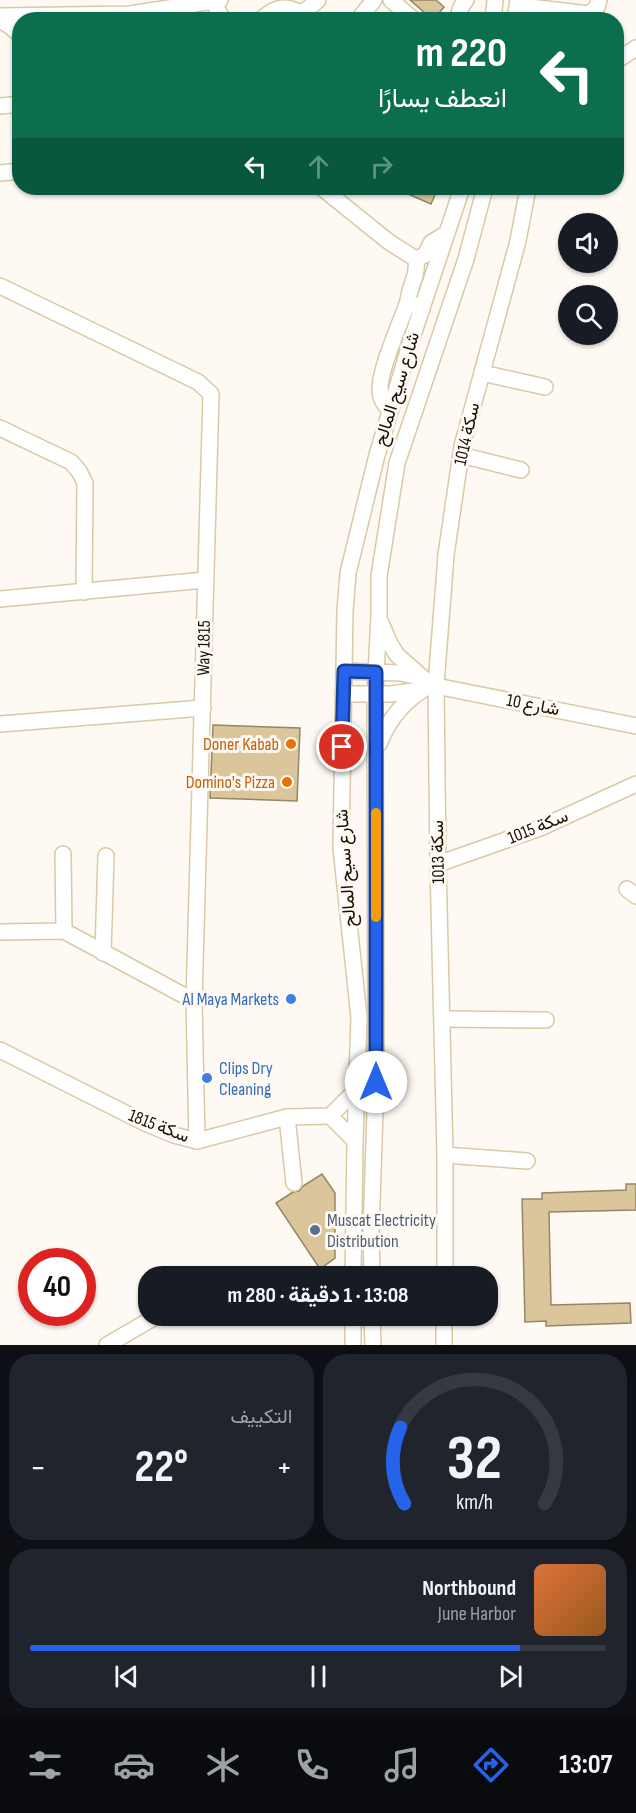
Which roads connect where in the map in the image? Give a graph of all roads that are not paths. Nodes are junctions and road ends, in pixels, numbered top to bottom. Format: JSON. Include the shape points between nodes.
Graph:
{"nodes":[{"id":1,"x":318,"y":0,"type":"edge"},
{"id":2,"x":374,"y":0,"type":"edge"},
{"id":3,"x":391,"y":0,"type":"edge"},
{"id":4,"x":217,"y":1,"type":"edge"},
{"id":5,"x":143,"y":12,"type":"edge"},
{"id":6,"x":273,"y":12,"type":"edge"},
{"id":7,"x":297,"y":12,"type":"edge"},
{"id":8,"x":302,"y":12,"type":"edge"},
{"id":9,"x":364,"y":12,"type":"edge"},
{"id":10,"x":405,"y":12,"type":"edge"},
{"id":11,"x":538,"y":12,"type":"edge"},
{"id":12,"x":572,"y":12,"type":"edge"},
{"id":13,"x":0,"y":18,"type":"edge"},
{"id":14,"x":12,"y":28,"type":"edge"},
{"id":15,"x":331,"y":195,"type":"edge"},
{"id":16,"x":460,"y":195,"type":"edge"},
{"id":17,"x":483,"y":195,"type":"edge"},
{"id":18,"x":527,"y":195,"type":"edge"},
{"id":19,"x":447,"y":233,"type":"junction"},
{"id":20,"x":416,"y":259,"type":"junction"},
{"id":21,"x":0,"y":286,"type":"edge"},
{"id":22,"x":408,"y":301,"type":"junction"},
{"id":23,"x":422,"y":310,"type":"junction"},
{"id":24,"x":482,"y":373,"type":"junction"},
{"id":25,"x":545,"y":387,"type":"dead end"},
{"id":26,"x":390,"y":411,"type":"junction"},
{"id":27,"x":0,"y":428,"type":"edge"},
{"id":28,"x":461,"y":455,"type":"junction"},
{"id":29,"x":522,"y":470,"type":"dead end"},
{"id":30,"x":206,"y":580,"type":"junction"},
{"id":31,"x":84,"y":592,"type":"junction"},
{"id":32,"x":0,"y":600,"type":"edge"},
{"id":33,"x":379,"y":616,"type":"junction"},
{"id":34,"x":344,"y":671,"type":"junction"},
{"id":35,"x":376,"y":672,"type":"junction"},
{"id":36,"x":428,"y":685,"type":"junction"},
{"id":37,"x":343,"y":694,"type":"junction"},
{"id":38,"x":375,"y":694,"type":"junction"},
{"id":39,"x":203,"y":708,"type":"junction"},
{"id":40,"x":0,"y":724,"type":"edge"},
{"id":41,"x":636,"y":726,"type":"edge"},
{"id":42,"x":375,"y":755,"type":"junction"},
{"id":43,"x":636,"y":784,"type":"edge"},
{"id":44,"x":63,"y":854,"type":"dead end"},
{"id":45,"x":106,"y":856,"type":"dead end"},
{"id":46,"x":438,"y":864,"type":"junction"},
{"id":47,"x":64,"y":931,"type":"junction"},
{"id":48,"x":0,"y":932,"type":"edge"},
{"id":49,"x":104,"y":952,"type":"junction"},
{"id":50,"x":194,"y":1001,"type":"junction"},
{"id":51,"x":443,"y":1019,"type":"junction"},
{"id":52,"x":546,"y":1020,"type":"dead end"},
{"id":53,"x":0,"y":1050,"type":"edge"},
{"id":54,"x":357,"y":1089,"type":"junction"},
{"id":55,"x":330,"y":1116,"type":"junction"},
{"id":56,"x":288,"y":1117,"type":"junction"},
{"id":57,"x":197,"y":1141,"type":"junction"},
{"id":58,"x":355,"y":1141,"type":"junction"},
{"id":59,"x":445,"y":1155,"type":"junction"},
{"id":60,"x":527,"y":1161,"type":"dead end"},
{"id":61,"x":294,"y":1183,"type":"dead end"},
{"id":62,"x":353,"y":1266,"type":"edge"},
{"id":63,"x":372,"y":1266,"type":"edge"},
{"id":64,"x":445,"y":1266,"type":"edge"},
{"id":65,"x":140,"y":1326,"type":"edge"},
{"id":66,"x":353,"y":1326,"type":"edge"},
{"id":67,"x":372,"y":1326,"type":"edge"},
{"id":68,"x":444,"y":1326,"type":"edge"},
{"id":69,"x":107,"y":1345,"type":"edge"},
{"id":70,"x":353,"y":1345,"type":"edge"},
{"id":71,"x":373,"y":1345,"type":"edge"},
{"id":72,"x":444,"y":1345,"type":"edge"}],
"edges":[{"from":1,"to":8,"type":"street"},
{"from":2,"to":9,"type":"street"},
{"from":3,"to":10,"type":"street"},
{"from":4,"to":5,"type":"street"},
{"from":6,"to":7,"type":"street","via":[[289,8]]},
{"from":11,"to":12,"type":"street","via":[[538,8]]},
{"from":13,"to":14,"type":"street"},
{"from":15,"to":20,"type":"street"},
{"from":16,"to":19,"type":"street","name":"شارع سيح المالح"},
{"from":17,"to":33,"type":"street","name":"شارع سيح المالح","via":[[466,259],[397,463],[379,576]]},
{"from":18,"to":24,"type":"street","name":"سكة 1014"},
{"from":19,"to":20,"type":"street"},
{"from":19,"to":23,"type":"street","name":"شارع سيح المالح"},
{"from":20,"to":22,"type":"street","via":[[417,271]]},
{"from":21,"to":30,"type":"street","name":"Way 1815","via":[[198,382],[211,394]]},
{"from":22,"to":23,"type":"street"},
{"from":22,"to":26,"type":"street","via":[[381,378],[380,393]]},
{"from":23,"to":26,"type":"street","name":"شارع سيح المالح"},
{"from":24,"to":25,"type":"street"},
{"from":24,"to":28,"type":"street","name":"سكة 1014"},
{"from":26,"to":34,"type":"street","name":"شارع سيح المالح","via":[[348,573]]},
{"from":27,"to":31,"type":"street","via":[[71,462],[80,471],[85,483]]},
{"from":28,"to":29,"type":"street"},
{"from":28,"to":36,"type":"street","name":"سكة 1014"},
{"from":30,"to":31,"type":"street"},
{"from":30,"to":39,"type":"street","name":"Way 1815"},
{"from":31,"to":32,"type":"street"},
{"from":33,"to":35,"type":"street","name":"شارع سيح المالح"},
{"from":33,"to":36,"type":"street","via":[[397,655]]},
{"from":34,"to":35,"type":"street","name":"شارع 10"},
{"from":34,"to":37,"type":"street","name":"شارع سيح المالح"},
{"from":35,"to":36,"type":"street","name":"شارع 10","via":[[412,674]]},
{"from":35,"to":38,"type":"street","name":"شارع سيح المالح"},
{"from":36,"to":38,"type":"street","via":[[406,693]]},
{"from":36,"to":41,"type":"street","name":"شارع 10"},
{"from":36,"to":42,"type":"street","via":[[394,715]]},
{"from":36,"to":46,"type":"street","name":"سكة 1013"},
{"from":37,"to":38,"type":"street"},
{"from":37,"to":54,"type":"street","name":"شارع سيح المالح","via":[[341,848],[359,1017]]},
{"from":38,"to":42,"type":"street","name":"شارع سيح المالح"},
{"from":39,"to":40,"type":"street"},
{"from":39,"to":50,"type":"street","name":"Way 1815"},
{"from":42,"to":63,"type":"street","name":"شارع سيح المالح","via":[[376,1082]]},
{"from":43,"to":46,"type":"street","name":"سكة 1015","via":[[540,828]]},
{"from":44,"to":47,"type":"street"},
{"from":45,"to":49,"type":"street"},
{"from":46,"to":51,"type":"street","name":"سكة 1013"},
{"from":47,"to":48,"type":"street"},
{"from":47,"to":49,"type":"street"},
{"from":49,"to":50,"type":"street"},
{"from":50,"to":57,"type":"street","name":"Way 1815"},
{"from":51,"to":52,"type":"street"},
{"from":51,"to":59,"type":"street","name":"سكة 1013"},
{"from":53,"to":57,"type":"street","name":"سكة 1815","via":[[145,1123]]},
{"from":54,"to":55,"type":"street"},
{"from":54,"to":58,"type":"street","name":"شارع سيح المالح"},
{"from":55,"to":56,"type":"street","name":"سكة 1815"},
{"from":55,"to":58,"type":"street"},
{"from":56,"to":57,"type":"street","name":"سكة 1815"},
{"from":56,"to":61,"type":"street"},
{"from":58,"to":62,"type":"street","name":"شارع سيح المالح"},
{"from":59,"to":60,"type":"street"},
{"from":59,"to":64,"type":"street","name":"سكة 1013"},
{"from":65,"to":69,"type":"street"},
{"from":66,"to":70,"type":"street"},
{"from":67,"to":71,"type":"street"},
{"from":68,"to":72,"type":"street"}]}
